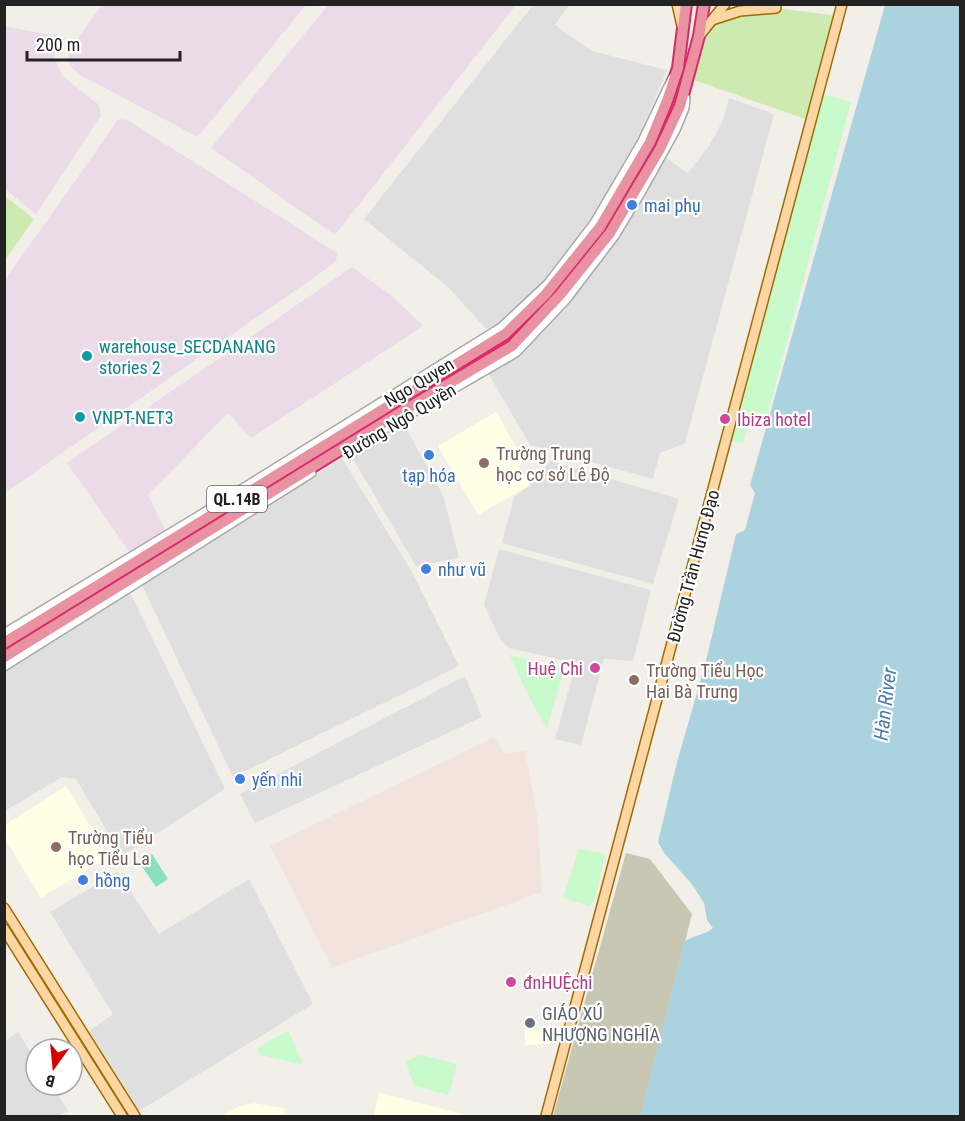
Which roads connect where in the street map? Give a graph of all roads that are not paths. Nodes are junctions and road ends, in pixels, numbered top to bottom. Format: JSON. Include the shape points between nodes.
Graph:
{"nodes":[{"id":1,"x":677,"y":4,"type":"edge"},
{"id":2,"x":686,"y":4,"type":"edge"},
{"id":3,"x":704,"y":4,"type":"edge"},
{"id":4,"x":724,"y":4,"type":"edge"},
{"id":5,"x":762,"y":4,"type":"edge"},
{"id":6,"x":842,"y":4,"type":"edge"},
{"id":7,"x":712,"y":20,"type":"junction"},
{"id":8,"x":683,"y":31,"type":"junction"},
{"id":9,"x":699,"y":36,"type":"junction"},
{"id":10,"x":678,"y":68,"type":"junction"},
{"id":11,"x":688,"y":78,"type":"junction"},
{"id":12,"x":4,"y":633,"type":"edge"},
{"id":13,"x":4,"y":643,"type":"edge"},
{"id":14,"x":4,"y":657,"type":"edge"},
{"id":15,"x":4,"y":667,"type":"edge"},
{"id":16,"x":4,"y":908,"type":"edge"},
{"id":17,"x":4,"y":929,"type":"edge"},
{"id":18,"x":122,"y":1116,"type":"edge"},
{"id":19,"x":135,"y":1116,"type":"edge"},
{"id":20,"x":546,"y":1116,"type":"edge"}],
"edges":[{"from":1,"to":8,"type":"main road"},
{"from":2,"to":8,"type":"highway","name":"Ngo Quyen","number":"QL.14B"},
{"from":3,"to":9,"type":"highway","name":"Ngo Quyen","number":"QL.14B"},
{"from":4,"to":7,"type":"main road"},
{"from":5,"to":7,"type":"main road","via":[[776,8],[740,11]]},
{"from":6,"to":20,"type":"main road"},
{"from":7,"to":9,"type":"main road"},
{"from":8,"to":10,"type":"highway","name":"Ngo Quyen","number":"QL.14B"},
{"from":9,"to":11,"type":"highway","name":"Ngo Quyen","number":"QL.14B"},
{"from":10,"to":12,"type":"street","name":"Đường Ngô Quyền","via":[[642,141],[594,223],[548,283],[501,327]]},
{"from":10,"to":13,"type":"highway","name":"Ngo Quyen","number":"QL.14B","via":[[654,133],[600,227],[545,295],[505,334]]},
{"from":11,"to":14,"type":"highway","name":"Ngo Quyen","number":"QL.14B","via":[[660,149],[610,233],[512,346]]},
{"from":11,"to":15,"type":"street","name":"Đường Ngô Quyền","via":[[681,120],[615,236],[567,299],[516,353],[343,454]]},
{"from":16,"to":19,"type":"main road"},
{"from":17,"to":18,"type":"main road"}]}
